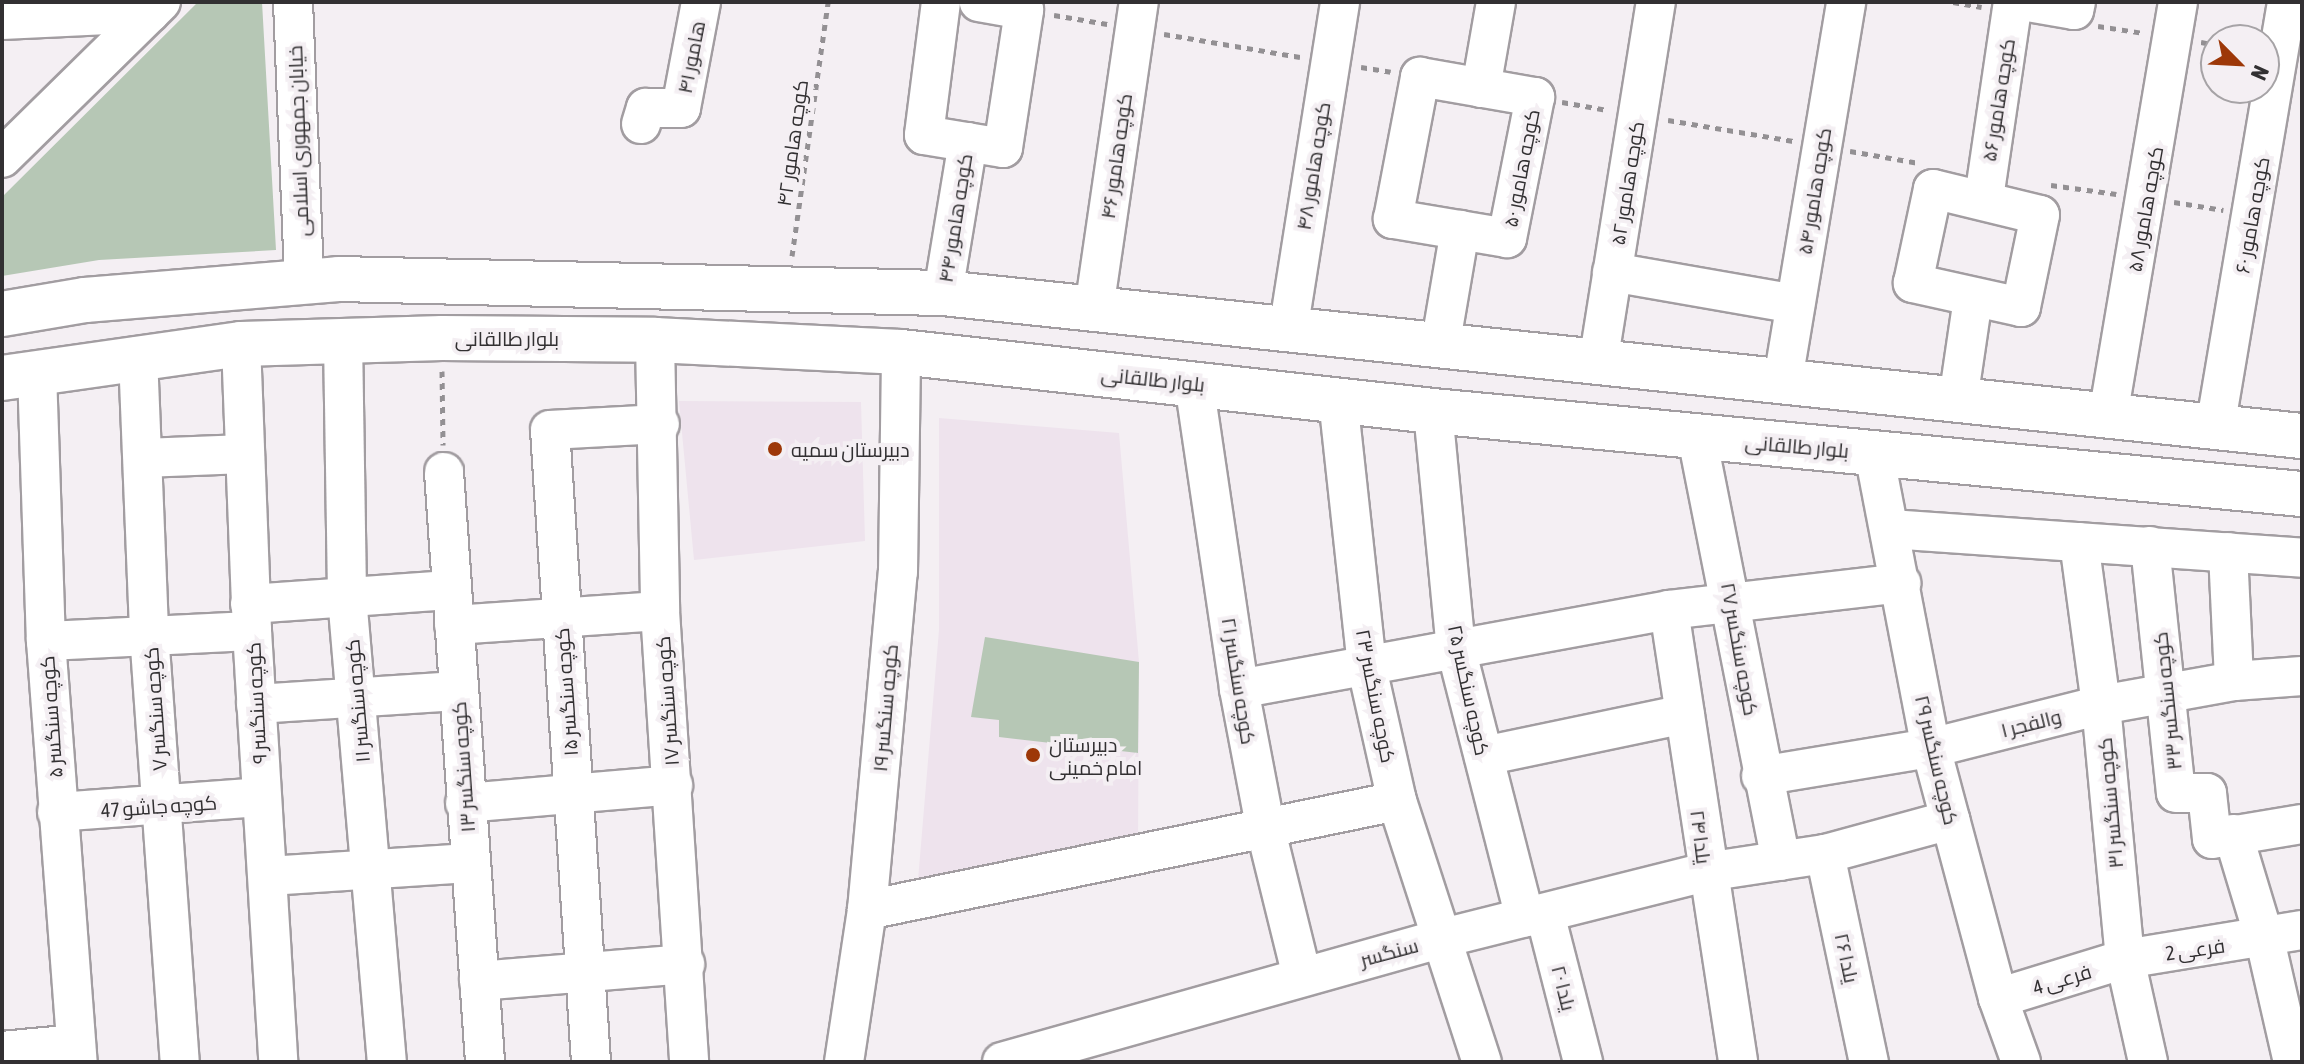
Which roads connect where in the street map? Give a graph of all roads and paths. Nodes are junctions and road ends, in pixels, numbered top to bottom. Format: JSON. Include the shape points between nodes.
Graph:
{"nodes":[{"id":1,"x":293,"y":2,"type":"edge"},
{"id":2,"x":701,"y":2,"type":"edge"},
{"id":3,"x":828,"y":2,"type":"edge"},
{"id":4,"x":941,"y":2,"type":"edge"},
{"id":5,"x":1340,"y":2,"type":"edge"},
{"id":6,"x":1496,"y":2,"type":"edge"},
{"id":7,"x":1656,"y":2,"type":"edge"},
{"id":8,"x":1846,"y":2,"type":"edge"},
{"id":9,"x":2013,"y":2,"type":"edge"},
{"id":10,"x":2028,"y":2,"type":"edge"},
{"id":11,"x":2076,"y":2,"type":"edge"},
{"id":12,"x":2178,"y":2,"type":"edge"},
{"id":13,"x":2287,"y":2,"type":"edge"},
{"id":14,"x":997,"y":4,"type":"edge"},
{"id":15,"x":155,"y":7,"type":"edge"},
{"id":16,"x":1136,"y":15,"type":"edge"},
{"id":17,"x":2,"y":20,"type":"edge"},
{"id":18,"x":1330,"y":62,"type":"junction"},
{"id":19,"x":1420,"y":77,"type":"junction"},
{"id":20,"x":1481,"y":88,"type":"junction"},
{"id":21,"x":1535,"y":97,"type":"junction"},
{"id":22,"x":1638,"y":115,"type":"junction"},
{"id":23,"x":641,"y":124,"type":"dead end"},
{"id":24,"x":968,"y":142,"type":"junction"},
{"id":25,"x":1821,"y":146,"type":"junction"},
{"id":26,"x":2,"y":158,"type":"edge"},
{"id":27,"x":1926,"y":165,"type":"dead end"},
{"id":28,"x":2045,"y":184,"type":"dead end"},
{"id":29,"x":1984,"y":198,"type":"junction"},
{"id":30,"x":2148,"y":199,"type":"junction"},
{"id":31,"x":2252,"y":214,"type":"junction"},
{"id":32,"x":1460,"y":230,"type":"junction"},
{"id":33,"x":1612,"y":272,"type":"junction"},
{"id":34,"x":321,"y":279,"type":"junction"},
{"id":35,"x":788,"y":289,"type":"junction"},
{"id":36,"x":943,"y":293,"type":"junction"},
{"id":37,"x":1973,"y":298,"type":"junction"},
{"id":38,"x":1795,"y":304,"type":"junction"},
{"id":39,"x":1094,"y":309,"type":"junction"},
{"id":40,"x":2,"y":314,"type":"edge"},
{"id":41,"x":1288,"y":331,"type":"junction"},
{"id":42,"x":442,"y":338,"type":"junction"},
{"id":43,"x":343,"y":339,"type":"junction"},
{"id":44,"x":655,"y":340,"type":"junction"},
{"id":45,"x":241,"y":344,"type":"junction"},
{"id":46,"x":1440,"y":347,"type":"junction"},
{"id":47,"x":901,"y":352,"type":"junction"},
{"id":48,"x":138,"y":356,"type":"junction"},
{"id":49,"x":1598,"y":363,"type":"junction"},
{"id":50,"x":20,"y":375,"type":"edge"},
{"id":51,"x":1783,"y":380,"type":"junction"},
{"id":52,"x":1194,"y":383,"type":"junction"},
{"id":53,"x":1338,"y":399,"type":"junction"},
{"id":54,"x":1958,"y":400,"type":"junction"},
{"id":55,"x":1433,"y":411,"type":"junction"},
{"id":56,"x":2108,"y":416,"type":"junction"},
{"id":57,"x":660,"y":424,"type":"junction"},
{"id":58,"x":2215,"y":428,"type":"junction"},
{"id":59,"x":2302,"y":436,"type":"edge"},
{"id":60,"x":1697,"y":437,"type":"junction"},
{"id":61,"x":1874,"y":453,"type":"junction"},
{"id":62,"x":245,"y":454,"type":"junction"},
{"id":63,"x":143,"y":458,"type":"junction"},
{"id":64,"x":444,"y":472,"type":"joint"},
{"id":65,"x":2302,"y":494,"type":"edge"},
{"id":66,"x":1891,"y":529,"type":"junction"},
{"id":67,"x":2079,"y":542,"type":"junction"},
{"id":68,"x":2150,"y":546,"type":"junction"},
{"id":69,"x":2228,"y":552,"type":"junction"},
{"id":70,"x":2302,"y":558,"type":"edge"},
{"id":71,"x":1901,"y":583,"type":"junction"},
{"id":72,"x":347,"y":597,"type":"junction"},
{"id":73,"x":1733,"y":601,"type":"junction"},
{"id":74,"x":452,"y":608,"type":"junction"},
{"id":75,"x":1669,"y":610,"type":"junction"},
{"id":76,"x":660,"y":611,"type":"junction"},
{"id":77,"x":251,"y":617,"type":"junction"},
{"id":78,"x":561,"y":617,"type":"junction"},
{"id":79,"x":149,"y":633,"type":"junction"},
{"id":80,"x":46,"y":641,"type":"junction"},
{"id":81,"x":1456,"y":649,"type":"junction"},
{"id":82,"x":1367,"y":668,"type":"junction"},
{"id":83,"x":2302,"y":676,"type":"edge"},
{"id":84,"x":2234,"y":681,"type":"junction"},
{"id":85,"x":1239,"y":689,"type":"junction"},
{"id":86,"x":458,"y":691,"type":"junction"},
{"id":87,"x":2168,"y":696,"type":"junction"},
{"id":88,"x":356,"y":697,"type":"junction"},
{"id":89,"x":256,"y":704,"type":"junction"},
{"id":90,"x":2101,"y":705,"type":"junction"},
{"id":91,"x":1685,"y":714,"type":"junction"},
{"id":92,"x":1931,"y":748,"type":"junction"},
{"id":93,"x":1484,"y":756,"type":"junction"},
{"id":94,"x":1761,"y":776,"type":"junction"},
{"id":95,"x":673,"y":785,"type":"junction"},
{"id":96,"x":572,"y":794,"type":"junction"},
{"id":97,"x":261,"y":797,"type":"junction"},
{"id":98,"x":1397,"y":801,"type":"junction"},
{"id":99,"x":465,"y":803,"type":"junction"},
{"id":100,"x":162,"y":807,"type":"junction"},
{"id":101,"x":57,"y":812,"type":"junction"},
{"id":102,"x":1950,"y":820,"type":"junction"},
{"id":103,"x":2302,"y":824,"type":"edge"},
{"id":104,"x":1266,"y":831,"type":"junction"},
{"id":105,"x":2233,"y":834,"type":"junction"},
{"id":106,"x":1825,"y":854,"type":"junction"},
{"id":107,"x":1781,"y":861,"type":"junction"},
{"id":108,"x":470,"y":863,"type":"junction"},
{"id":109,"x":372,"y":868,"type":"junction"},
{"id":110,"x":1706,"y":872,"type":"junction"},
{"id":111,"x":268,"y":876,"type":"junction"},
{"id":112,"x":867,"y":910,"type":"junction"},
{"id":113,"x":1535,"y":916,"type":"junction"},
{"id":114,"x":2302,"y":930,"type":"edge"},
{"id":115,"x":1439,"y":939,"type":"junction"},
{"id":116,"x":2265,"y":940,"type":"junction"},
{"id":117,"x":2125,"y":959,"type":"junction"},
{"id":118,"x":685,"y":964,"type":"junction"},
{"id":119,"x":585,"y":972,"type":"junction"},
{"id":120,"x":1302,"y":976,"type":"junction"},
{"id":121,"x":479,"y":981,"type":"junction"},
{"id":122,"x":2288,"y":982,"type":"edge"},
{"id":123,"x":1998,"y":998,"type":"junction"},
{"id":124,"x":1101,"y":1048,"type":"edge"},
{"id":125,"x":2,"y":1051,"type":"edge"},
{"id":126,"x":77,"y":1053,"type":"edge"},
{"id":127,"x":2302,"y":1060,"type":"edge"},
{"id":128,"x":180,"y":1062,"type":"edge"},
{"id":129,"x":278,"y":1062,"type":"edge"},
{"id":130,"x":387,"y":1062,"type":"edge"},
{"id":131,"x":485,"y":1062,"type":"edge"},
{"id":132,"x":591,"y":1062,"type":"edge"},
{"id":133,"x":689,"y":1062,"type":"edge"},
{"id":134,"x":844,"y":1062,"type":"edge"},
{"id":135,"x":1002,"y":1062,"type":"edge"},
{"id":136,"x":1482,"y":1062,"type":"edge"},
{"id":137,"x":1583,"y":1062,"type":"edge"},
{"id":138,"x":1738,"y":1062,"type":"edge"},
{"id":139,"x":1869,"y":1062,"type":"edge"},
{"id":140,"x":2021,"y":1062,"type":"edge"},
{"id":141,"x":2148,"y":1062,"type":"edge"},
{"id":142,"x":2294,"y":1062,"type":"edge"}],
"edges":[{"from":1,"to":34,"type":"street","name":"خیابان جمهوری اسلامی"},
{"from":2,"to":23,"type":"street","name":"هامور ۴۱","via":[[681,108],[646,108]]},
{"from":3,"to":35,"type":"path","name":"کوچه هامور ۴۲"},
{"from":4,"to":24,"type":"street","via":[[924,135]]},
{"from":5,"to":18,"type":"street","name":"کوچه هامور ۴۸"},
{"from":6,"to":20,"type":"street"},
{"from":7,"to":22,"type":"street","name":"کوچه هامور ۵۲"},
{"from":8,"to":25,"type":"street","name":"کوچه هامور ۵۴"},
{"from":9,"to":29,"type":"street","name":"کوچه هامور ۵۶"},
{"from":10,"to":11,"type":"street","via":[[2074,10]]},
{"from":12,"to":30,"type":"street","name":"کوچه هامور ۵۸"},
{"from":13,"to":31,"type":"street","name":"کوچه هامور ۶۰"},
{"from":14,"to":16,"type":"path"},
{"from":14,"to":24,"type":"street","via":[[1003,148]]},
{"from":15,"to":17,"type":"street"},
{"from":15,"to":26,"type":"street"},
{"from":16,"to":18,"type":"path"},
{"from":16,"to":39,"type":"street","name":"کوچه هامور ۴۶"},
{"from":18,"to":19,"type":"path"},
{"from":18,"to":41,"type":"street","name":"کوچه هامور ۴۸"},
{"from":19,"to":20,"type":"street"},
{"from":19,"to":32,"type":"street","name":"کوچه هامور ۵۰","via":[[1393,219]]},
{"from":20,"to":21,"type":"street"},
{"from":21,"to":22,"type":"path"},
{"from":21,"to":32,"type":"street","name":"کوچه هامور ۵۰","via":[[1507,238]]},
{"from":22,"to":25,"type":"path"},
{"from":22,"to":33,"type":"street","name":"کوچه هامور ۵۲"},
{"from":24,"to":36,"type":"street","name":"کوچه هامور ۴۴"},
{"from":25,"to":27,"type":"path"},
{"from":25,"to":38,"type":"street","name":"کوچه هامور ۵۴"},
{"from":28,"to":30,"type":"path"},
{"from":29,"to":37,"type":"street","via":[[2040,215],[2021,307]]},
{"from":29,"to":37,"type":"street","via":[[1933,189],[1913,283]]},
{"from":30,"to":31,"type":"path"},
{"from":30,"to":56,"type":"street","name":"کوچه هامور ۵۸"},
{"from":31,"to":58,"type":"street","name":"کوچه هامور ۶۰"},
{"from":32,"to":46,"type":"street"},
{"from":33,"to":38,"type":"street"},
{"from":33,"to":49,"type":"street","name":"کوچه هامور ۵۲"},
{"from":34,"to":35,"type":"main road"},
{"from":34,"to":40,"type":"main road","via":[[85,300]]},
{"from":34,"to":43,"type":"main road"},
{"from":35,"to":36,"type":"main road"},
{"from":36,"to":39,"type":"main road"},
{"from":37,"to":54,"type":"street"},
{"from":38,"to":51,"type":"street","name":"کوچه هامور ۵۴"},
{"from":39,"to":41,"type":"main road"},
{"from":41,"to":46,"type":"main road"},
{"from":42,"to":43,"type":"main road","name":"بلوار طالقانی"},
{"from":42,"to":44,"type":"main road","name":"بلوار طالقانی"},
{"from":42,"to":64,"type":"path"},
{"from":43,"to":45,"type":"main road","name":"بلوار طالقانی"},
{"from":43,"to":72,"type":"street","name":"کوچه سنگسر ۱۱"},
{"from":44,"to":47,"type":"main road","name":"بلوار طالقانی"},
{"from":44,"to":57,"type":"street","name":"کوچه سنگسر ۱۷"},
{"from":45,"to":48,"type":"main road","name":"بلوار طالقانی"},
{"from":45,"to":62,"type":"street","name":"کوچه سنگسر ۹"},
{"from":46,"to":49,"type":"main road"},
{"from":47,"to":52,"type":"main road","name":"بلوار طالقانی"},
{"from":47,"to":112,"type":"street","name":"کوچه سنگسر ۱۹","via":[[898,572]]},
{"from":48,"to":50,"type":"main road","name":"بلوار طالقانی"},
{"from":48,"to":63,"type":"street","name":"کوچه سنگسر ۷"},
{"from":49,"to":51,"type":"main road"},
{"from":50,"to":80,"type":"street","name":"کوچه سنگسر ۵"},
{"from":51,"to":54,"type":"main road"},
{"from":52,"to":53,"type":"main road","name":"بلوار طالقانی"},
{"from":52,"to":85,"type":"street","name":"کوچه سنگسر ۲۱"},
{"from":53,"to":55,"type":"main road","name":"بلوار طالقانی"},
{"from":53,"to":82,"type":"street","name":"کوچه سنگسر ۲۳"},
{"from":54,"to":56,"type":"main road"},
{"from":55,"to":60,"type":"main road","name":"بلوار طالقانی"},
{"from":55,"to":81,"type":"street","name":"کوچه سنگسر ۲۵"},
{"from":56,"to":58,"type":"main road"},
{"from":57,"to":76,"type":"street","name":"کوچه سنگسر ۱۷"},
{"from":57,"to":78,"type":"street","name":"کوچه سنگسر ۱۵","via":[[550,430]]},
{"from":58,"to":59,"type":"main road"},
{"from":60,"to":61,"type":"main road","name":"بلوار طالقانی"},
{"from":60,"to":73,"type":"street","name":"کوچه سنگسر ۲۷"},
{"from":61,"to":65,"type":"main road","name":"بلوار طالقانی"},
{"from":61,"to":66,"type":"street","name":"کوچه سنگسر ۲۹"},
{"from":62,"to":63,"type":"street"},
{"from":62,"to":77,"type":"street","name":"کوچه سنگسر ۹"},
{"from":63,"to":79,"type":"street","name":"کوچه سنگسر ۷"},
{"from":64,"to":74,"type":"street","name":"کوچه سنگسر ۱۳"},
{"from":66,"to":67,"type":"street"},
{"from":66,"to":71,"type":"street","name":"کوچه سنگسر ۲۹"},
{"from":67,"to":68,"type":"street"},
{"from":67,"to":90,"type":"street","name":"کوچه سنگسر ۳۱"},
{"from":68,"to":69,"type":"street"},
{"from":68,"to":87,"type":"street","name":"کوچه سنگسر ۳۳"},
{"from":69,"to":70,"type":"street"},
{"from":69,"to":84,"type":"street"},
{"from":71,"to":73,"type":"street"},
{"from":71,"to":92,"type":"street","name":"کوچه سنگسر ۲۹"},
{"from":72,"to":74,"type":"street"},
{"from":72,"to":77,"type":"street"},
{"from":72,"to":88,"type":"street","name":"کوچه سنگسر ۱۱"},
{"from":73,"to":75,"type":"street"},
{"from":73,"to":94,"type":"street","name":"کوچه سنگسر ۲۷"},
{"from":74,"to":78,"type":"street"},
{"from":74,"to":86,"type":"street","name":"کوچه سنگسر ۱۳"},
{"from":75,"to":81,"type":"street"},
{"from":75,"to":91,"type":"street","name":"یلدا ۲۴"},
{"from":76,"to":78,"type":"street"},
{"from":76,"to":95,"type":"street","name":"کوچه سنگسر ۱۷"},
{"from":77,"to":79,"type":"street"},
{"from":77,"to":89,"type":"street","name":"کوچه سنگسر ۹"},
{"from":78,"to":96,"type":"street","name":"کوچه سنگسر ۱۵"},
{"from":79,"to":80,"type":"street"},
{"from":79,"to":100,"type":"street","name":"کوچه سنگسر ۷"},
{"from":80,"to":101,"type":"street","name":"کوچه سنگسر ۵"},
{"from":81,"to":82,"type":"street"},
{"from":81,"to":93,"type":"street","name":"کوچه سنگسر ۲۵"},
{"from":82,"to":85,"type":"street"},
{"from":82,"to":98,"type":"street","name":"کوچه سنگسر ۲۳"},
{"from":83,"to":84,"type":"street","name":"والفجر ۱"},
{"from":84,"to":87,"type":"street","name":"والفجر ۱"},
{"from":85,"to":104,"type":"street","name":"کوچه سنگسر ۲۱"},
{"from":86,"to":88,"type":"street"},
{"from":86,"to":99,"type":"street","name":"کوچه سنگسر ۱۳"},
{"from":87,"to":90,"type":"street","name":"والفجر ۱"},
{"from":87,"to":105,"type":"street","name":"کوچه سنگسر ۳۳","via":[[2176,793],[2207,793],[2212,839]]},
{"from":88,"to":89,"type":"street"},
{"from":88,"to":109,"type":"street","name":"کوچه سنگسر ۱۱"},
{"from":89,"to":97,"type":"street","name":"کوچه سنگسر ۹"},
{"from":90,"to":92,"type":"street","name":"والفجر ۱"},
{"from":90,"to":117,"type":"street","name":"کوچه سنگسر ۳۱"},
{"from":91,"to":93,"type":"street"},
{"from":91,"to":110,"type":"street","name":"یلدا ۲۴"},
{"from":92,"to":94,"type":"street","name":"والفجر ۱"},
{"from":92,"to":102,"type":"street","name":"کوچه سنگسر ۲۹"},
{"from":93,"to":113,"type":"street","name":"کوچه سنگسر ۲۵"},
{"from":94,"to":107,"type":"street","name":"کوچه سنگسر ۲۷"},
{"from":95,"to":96,"type":"street"},
{"from":95,"to":118,"type":"street","name":"کوچه سنگسر ۱۷"},
{"from":96,"to":99,"type":"street"},
{"from":96,"to":119,"type":"street","name":"کوچه سنگسر ۱۵"},
{"from":97,"to":100,"type":"street","name":"کوچه جاشو 47"},
{"from":97,"to":111,"type":"street","name":"کوچه سنگسر ۹"},
{"from":98,"to":104,"type":"street"},
{"from":98,"to":115,"type":"street","name":"کوچه سنگسر ۲۳"},
{"from":99,"to":108,"type":"street","name":"کوچه سنگسر ۱۳"},
{"from":100,"to":101,"type":"street","name":"کوچه جاشو 47"},
{"from":100,"to":128,"type":"street","name":"کوچه سنگسر ۷"},
{"from":101,"to":126,"type":"street","name":"کوچه سنگسر ۵"},
{"from":102,"to":106,"type":"street","name":"سنگسر"},
{"from":102,"to":123,"type":"street","name":"کوچه سنگسر ۲۹"},
{"from":103,"to":105,"type":"street"},
{"from":104,"to":112,"type":"street"},
{"from":104,"to":120,"type":"street","name":"کوچه سنگسر ۲۱"},
{"from":105,"to":116,"type":"street"},
{"from":106,"to":107,"type":"street","name":"سنگسر"},
{"from":106,"to":139,"type":"street","name":"یلدا ۲۶"},
{"from":107,"to":110,"type":"street","name":"سنگسر"},
{"from":108,"to":109,"type":"street"},
{"from":108,"to":121,"type":"street","name":"کوچه سنگسر ۱۳"},
{"from":109,"to":111,"type":"street"},
{"from":109,"to":130,"type":"street","name":"کوچه سنگسر ۱۱"},
{"from":110,"to":113,"type":"street","name":"سنگسر"},
{"from":110,"to":138,"type":"street","name":"یلدا ۲۴"},
{"from":111,"to":129,"type":"street","name":"کوچه سنگسر ۹"},
{"from":112,"to":134,"type":"street","name":"کوچه سنگسر ۱۹"},
{"from":113,"to":115,"type":"street","name":"سنگسر"},
{"from":113,"to":137,"type":"street","name":"یلدا ۲۰"},
{"from":114,"to":116,"type":"street","name":"فرعی 2"},
{"from":115,"to":120,"type":"street","name":"سنگسر"},
{"from":115,"to":136,"type":"street","name":"کوچه سنگسر ۲۳"},
{"from":116,"to":117,"type":"street","name":"فرعی 2"},
{"from":116,"to":122,"type":"street"},
{"from":117,"to":123,"type":"street","name":"فرعی 4"},
{"from":117,"to":141,"type":"street","name":"کوچه سنگسر ۳۱"},
{"from":118,"to":119,"type":"street"},
{"from":118,"to":133,"type":"street","name":"کوچه سنگسر ۱۷"},
{"from":119,"to":121,"type":"street"},
{"from":119,"to":132,"type":"street","name":"کوچه سنگسر ۱۵"},
{"from":120,"to":124,"type":"street","name":"سنگسر"},
{"from":121,"to":131,"type":"street","name":"کوچه سنگسر ۱۳"},
{"from":122,"to":142,"type":"street"},
{"from":123,"to":140,"type":"street","name":"کوچه سنگسر ۲۹"},
{"from":124,"to":135,"type":"street","name":"سنگسر"},
{"from":125,"to":126,"type":"street"},
{"from":127,"to":142,"type":"street"}]}
